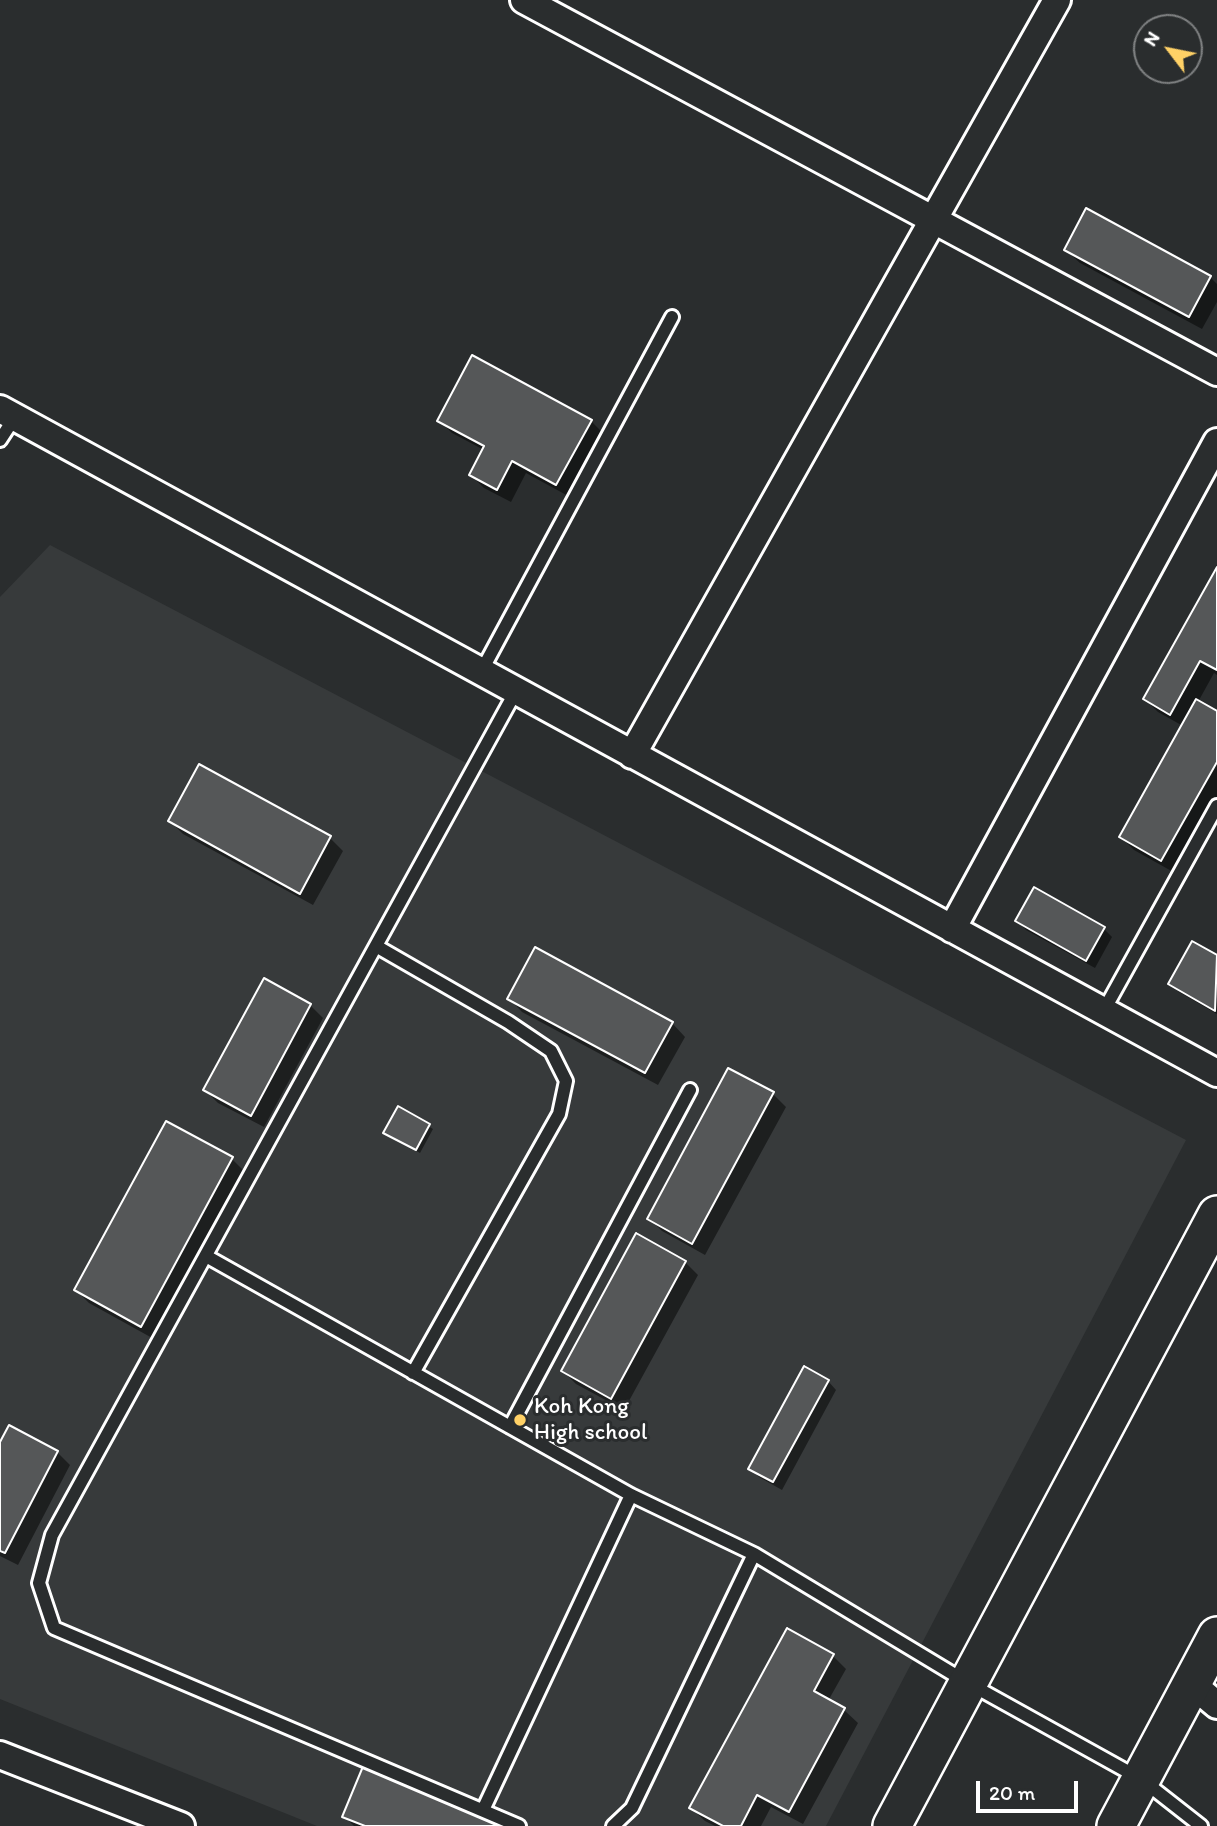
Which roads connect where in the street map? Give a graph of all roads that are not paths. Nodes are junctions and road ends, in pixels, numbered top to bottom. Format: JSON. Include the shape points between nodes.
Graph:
{"nodes":[{"id":1,"x":524,"y":0,"type":"edge"},
{"id":2,"x":1057,"y":0,"type":"edge"},
{"id":3,"x":933,"y":220,"type":"junction"},
{"id":4,"x":671,"y":317,"type":"dead end"},
{"id":5,"x":1217,"y":372,"type":"edge"},
{"id":6,"x":8,"y":413,"type":"edge"},
{"id":7,"x":0,"y":440,"type":"edge"},
{"id":8,"x":1217,"y":442,"type":"edge"},
{"id":9,"x":481,"y":672,"type":"junction"},
{"id":10,"x":516,"y":691,"type":"junction"},
{"id":11,"x":632,"y":755,"type":"junction"},
{"id":12,"x":1217,"y":806,"type":"edge"},
{"id":13,"x":952,"y":929,"type":"junction"},
{"id":14,"x":376,"y":946,"type":"junction"},
{"id":15,"x":1103,"y":1012,"type":"junction"},
{"id":16,"x":1217,"y":1073,"type":"edge"},
{"id":17,"x":690,"y":1090,"type":"dead end"},
{"id":18,"x":1217,"y":1215,"type":"edge"},
{"id":19,"x":206,"y":1256,"type":"junction"},
{"id":20,"x":413,"y":1373,"type":"junction"},
{"id":21,"x":510,"y":1427,"type":"junction"},
{"id":22,"x":631,"y":1495,"type":"junction"},
{"id":23,"x":754,"y":1553,"type":"junction"},
{"id":24,"x":1217,"y":1636,"type":"edge"},
{"id":25,"x":968,"y":1683,"type":"junction"},
{"id":26,"x":1204,"y":1694,"type":"edge"},
{"id":27,"x":0,"y":1755,"type":"edge"},
{"id":28,"x":1141,"y":1779,"type":"junction"},
{"id":29,"x":483,"y":1810,"type":"junction"},
{"id":30,"x":181,"y":1826,"type":"edge"},
{"id":31,"x":519,"y":1826,"type":"edge"},
{"id":32,"x":613,"y":1826,"type":"edge"},
{"id":33,"x":892,"y":1826,"type":"edge"},
{"id":34,"x":1116,"y":1826,"type":"edge"},
{"id":35,"x":1201,"y":1826,"type":"edge"}],
"edges":[{"from":1,"to":3,"type":"street"},
{"from":2,"to":3,"type":"street"},
{"from":3,"to":5,"type":"street"},
{"from":3,"to":11,"type":"street"},
{"from":4,"to":9,"type":"lane"},
{"from":6,"to":7,"type":"lane"},
{"from":6,"to":9,"type":"street"},
{"from":8,"to":13,"type":"street"},
{"from":9,"to":10,"type":"street"},
{"from":10,"to":11,"type":"street"},
{"from":10,"to":14,"type":"lane"},
{"from":11,"to":13,"type":"street"},
{"from":12,"to":15,"type":"lane"},
{"from":13,"to":15,"type":"street"},
{"from":14,"to":19,"type":"lane"},
{"from":14,"to":20,"type":"lane","via":[[551,1051],[566,1081],[559,1114]]},
{"from":15,"to":16,"type":"street"},
{"from":17,"to":21,"type":"lane"},
{"from":18,"to":25,"type":"street"},
{"from":19,"to":20,"type":"lane"},
{"from":19,"to":29,"type":"lane","via":[[52,1535],[38,1583],[54,1628]]},
{"from":20,"to":21,"type":"lane"},
{"from":21,"to":22,"type":"lane"},
{"from":22,"to":23,"type":"lane"},
{"from":22,"to":29,"type":"lane"},
{"from":23,"to":25,"type":"lane"},
{"from":23,"to":32,"type":"lane","via":[[632,1808]]},
{"from":24,"to":26,"type":"street"},
{"from":25,"to":28,"type":"lane"},
{"from":25,"to":33,"type":"street"},
{"from":26,"to":28,"type":"street"},
{"from":27,"to":30,"type":"street"},
{"from":28,"to":34,"type":"street"},
{"from":28,"to":35,"type":"lane"},
{"from":29,"to":31,"type":"lane"}]}
